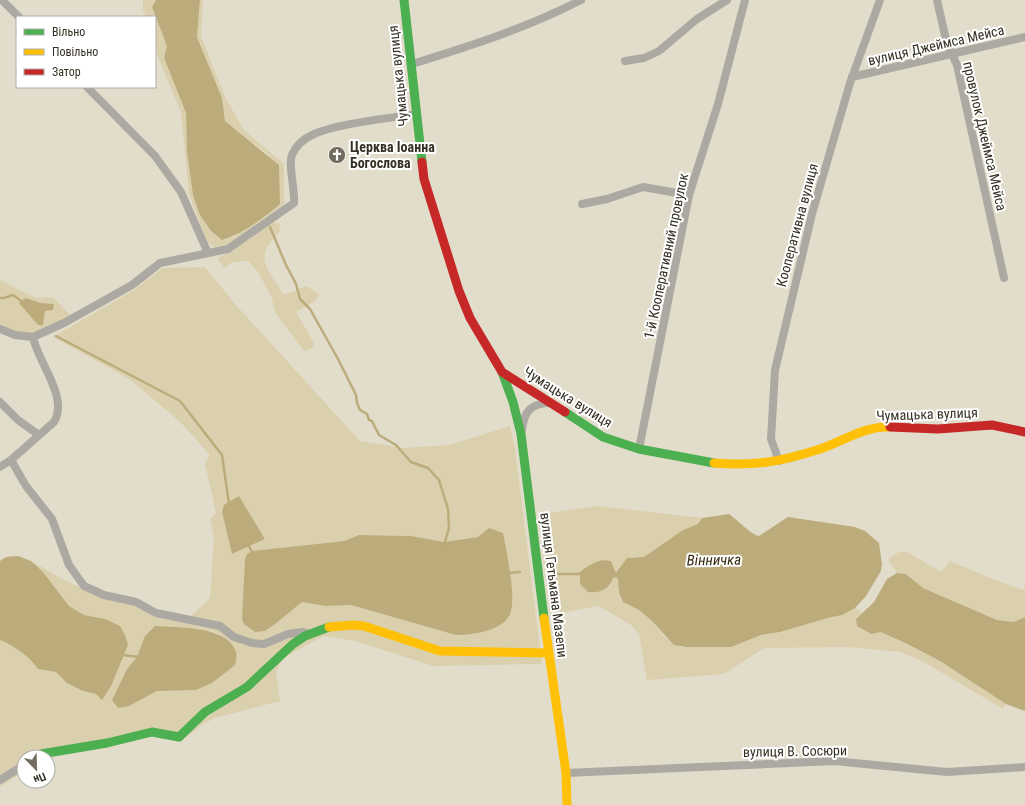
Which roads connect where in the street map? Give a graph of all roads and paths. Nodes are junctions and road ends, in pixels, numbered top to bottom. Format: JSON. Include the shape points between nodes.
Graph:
{"nodes":[{"id":1,"x":2,"y":0,"type":"edge"},
{"id":2,"x":404,"y":0,"type":"edge"},
{"id":3,"x":581,"y":0,"type":"edge"},
{"id":4,"x":727,"y":0,"type":"edge"},
{"id":5,"x":745,"y":0,"type":"edge"},
{"id":6,"x":880,"y":0,"type":"edge"},
{"id":7,"x":937,"y":0,"type":"edge"},
{"id":8,"x":17,"y":16,"type":"edge"},
{"id":9,"x":1025,"y":37,"type":"edge"},
{"id":10,"x":952,"y":56,"type":"junction"},
{"id":11,"x":625,"y":61,"type":"dead end"},
{"id":12,"x":412,"y":64,"type":"junction"},
{"id":13,"x":852,"y":77,"type":"junction"},
{"id":14,"x":88,"y":88,"type":"edge"},
{"id":15,"x":416,"y":114,"type":"junction"},
{"id":16,"x":689,"y":194,"type":"junction"},
{"id":17,"x":582,"y":204,"type":"dead end"},
{"id":18,"x":208,"y":253,"type":"junction"},
{"id":19,"x":1004,"y":278,"type":"dead end"},
{"id":20,"x":0,"y":329,"type":"edge"},
{"id":21,"x":33,"y":337,"type":"junction"},
{"id":22,"x":502,"y":372,"type":"junction"},
{"id":23,"x":0,"y":402,"type":"edge"},
{"id":24,"x":552,"y":403,"type":"junction"},
{"id":25,"x":1025,"y":432,"type":"edge"},
{"id":26,"x":521,"y":434,"type":"junction"},
{"id":27,"x":39,"y":435,"type":"junction"},
{"id":28,"x":639,"y":449,"type":"junction"},
{"id":29,"x":11,"y":460,"type":"junction"},
{"id":30,"x":779,"y":461,"type":"junction"},
{"id":31,"x":0,"y":467,"type":"edge"},
{"id":32,"x":310,"y":634,"type":"junction"},
{"id":33,"x":548,"y":653,"type":"junction"},
{"id":34,"x":56,"y":752,"type":"edge"},
{"id":35,"x":1025,"y":766,"type":"edge"},
{"id":36,"x":16,"y":770,"type":"edge"},
{"id":37,"x":566,"y":773,"type":"junction"},
{"id":38,"x":0,"y":780,"type":"edge"},
{"id":39,"x":568,"y":805,"type":"edge"}],
"edges":[{"from":1,"to":8,"type":"street"},
{"from":2,"to":12,"type":"street","name":"Чумацька вулиця"},
{"from":3,"to":12,"type":"street","via":[[504,35]]},
{"from":4,"to":11,"type":"street","via":[[697,19],[659,51],[644,58]]},
{"from":5,"to":16,"type":"street","name":"1-й Кооперативний провулок","via":[[718,104]]},
{"from":6,"to":13,"type":"street","name":"Кооперативна вулиця"},
{"from":7,"to":10,"type":"street","name":"провулок Джеймса Мейса"},
{"from":9,"to":10,"type":"street","name":"вулиця Джеймса Мейса"},
{"from":10,"to":13,"type":"street","name":"вулиця Джеймса Мейса"},
{"from":10,"to":19,"type":"street","name":"провулок Джеймса Мейса","via":[[957,65]]},
{"from":12,"to":15,"type":"street","name":"Чумацька вулиця"},
{"from":13,"to":30,"type":"street","name":"Кооперативна вулиця","via":[[812,214],[775,370],[771,439]]},
{"from":14,"to":18,"type":"street","via":[[155,156],[181,192]]},
{"from":15,"to":18,"type":"street","via":[[322,131],[304,140],[291,156],[294,203],[228,249]]},
{"from":15,"to":22,"type":"street","name":"Чумацька вулиця","via":[[424,179],[459,291],[470,318]]},
{"from":16,"to":17,"type":"street","via":[[644,187]]},
{"from":16,"to":28,"type":"street","name":"1-й Кооперативний провулок"},
{"from":18,"to":21,"type":"street","via":[[160,263],[132,286]]},
{"from":20,"to":21,"type":"street","via":[[16,335]]},
{"from":21,"to":27,"type":"street","via":[[35,348],[54,387],[58,403],[58,415],[54,422]]},
{"from":22,"to":24,"type":"street","name":"Чумацька вулиця"},
{"from":22,"to":26,"type":"street","name":"вулиця Гетьмана Мазепи"},
{"from":23,"to":27,"type":"street","via":[[18,420]]},
{"from":24,"to":26,"type":"street","via":[[538,403],[530,409],[523,420]]},
{"from":24,"to":28,"type":"street","name":"Чумацька вулиця","via":[[603,437]]},
{"from":25,"to":30,"type":"street","name":"Чумацька вулиця","via":[[992,425],[938,429],[886,427],[858,432],[822,448]]},
{"from":26,"to":33,"type":"street","name":"вулиця Гетьмана Мазепи"},
{"from":27,"to":29,"type":"street"},
{"from":28,"to":30,"type":"street","name":"Чумацька вулиця","via":[[713,463],[747,465]]},
{"from":29,"to":31,"type":"street"},
{"from":29,"to":32,"type":"street","via":[[26,486],[52,519],[69,565],[84,586],[104,595],[136,602],[156,613],[220,626],[234,637],[252,643],[264,644],[296,633]]},
{"from":32,"to":33,"type":"street","via":[[331,626],[354,625],[377,630],[423,648],[440,651]]},
{"from":32,"to":34,"type":"street","via":[[288,646],[246,687],[204,713],[179,738],[152,732]]},
{"from":33,"to":37,"type":"street","name":"вулиця Гетьмана Мазепи"},
{"from":35,"to":37,"type":"street","name":"вулиця В. Сосюри","via":[[947,772],[834,761]]},
{"from":36,"to":38,"type":"street"},
{"from":37,"to":39,"type":"street","name":"вулиця Гетьмана Мазепи"}]}
